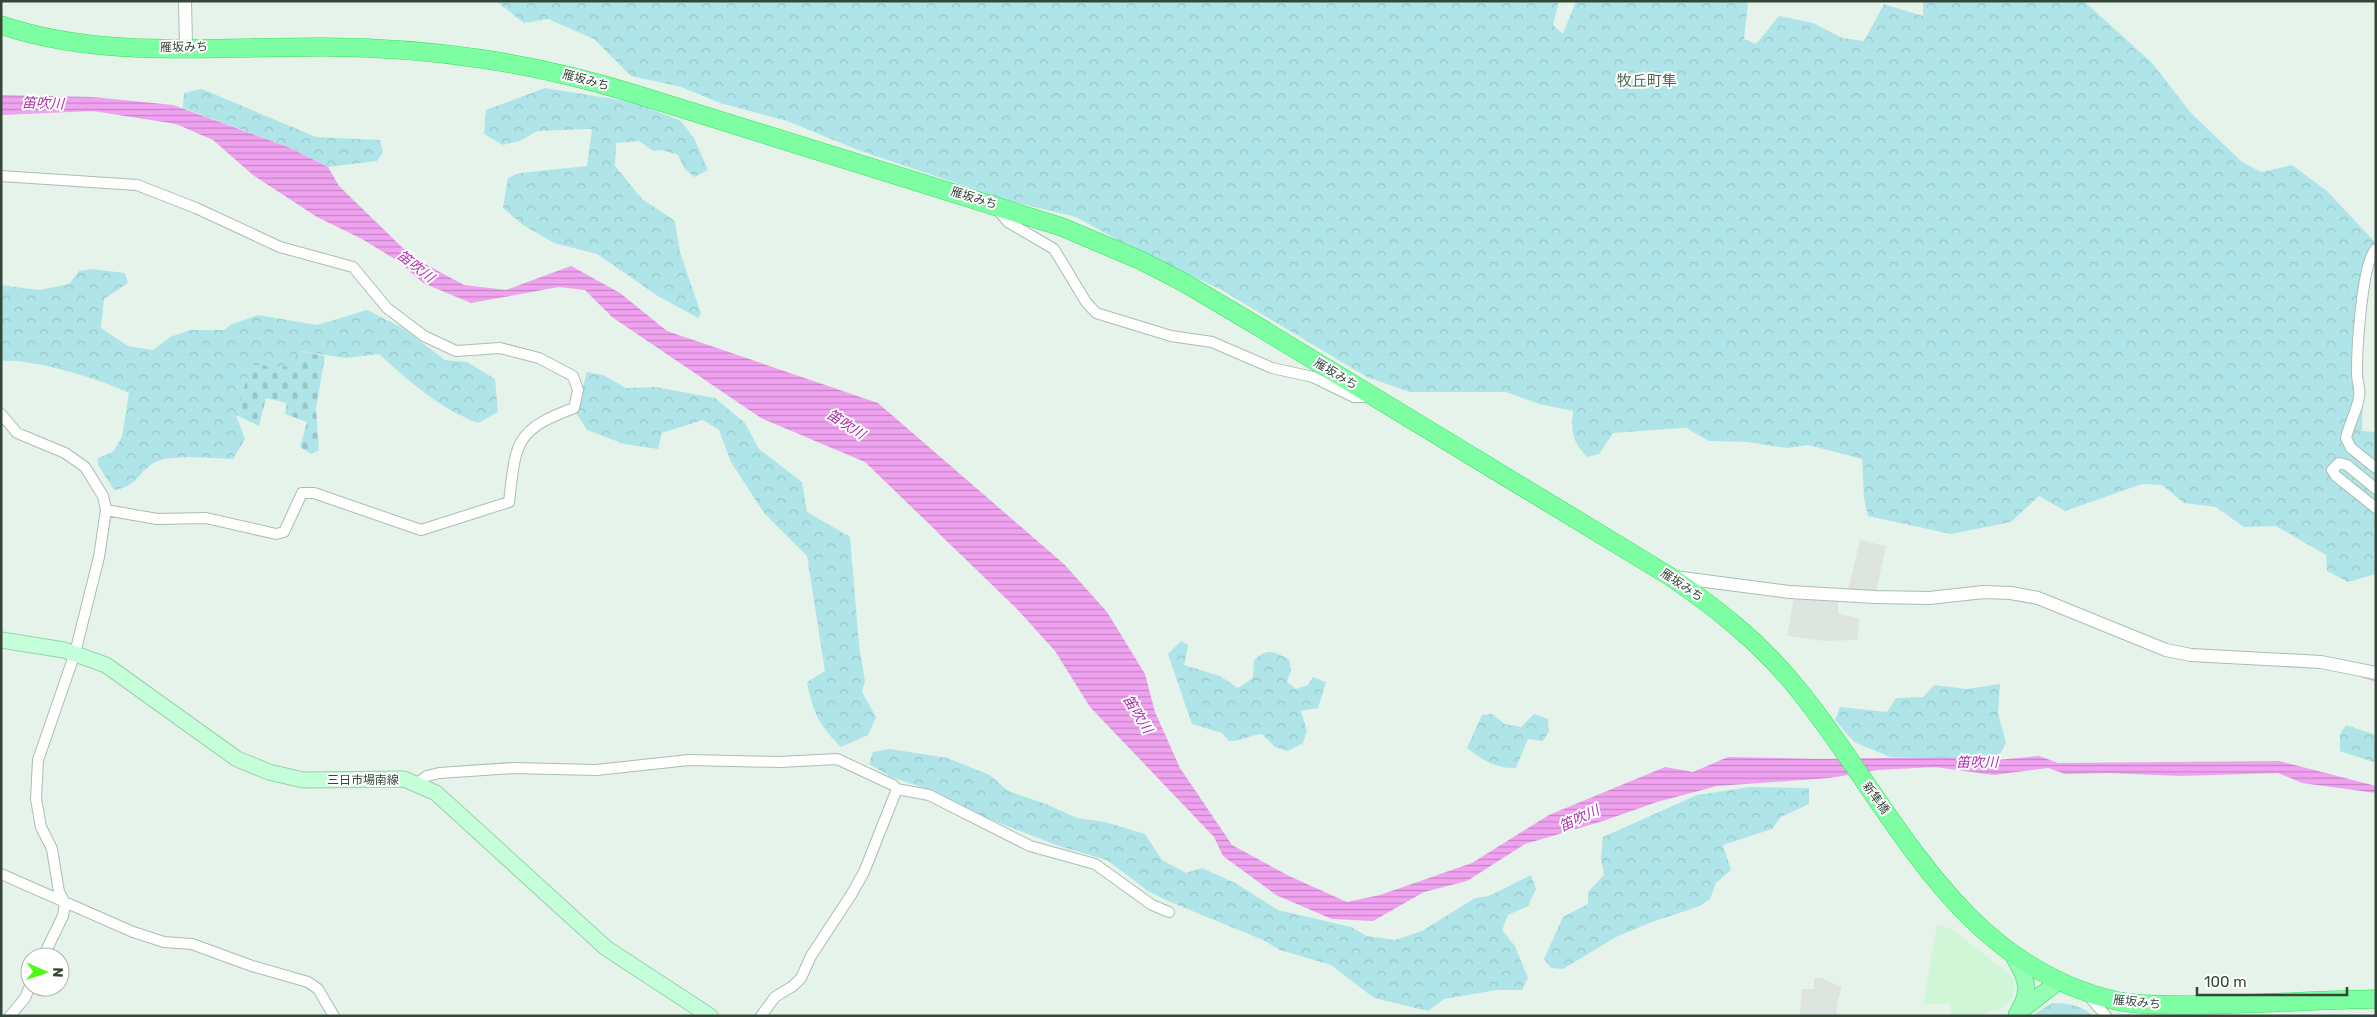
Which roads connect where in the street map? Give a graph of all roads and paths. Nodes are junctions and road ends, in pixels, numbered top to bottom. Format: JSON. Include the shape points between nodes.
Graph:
{"nodes":[{"id":1,"x":185,"y":1,"type":"edge"},
{"id":2,"x":1,"y":25,"type":"edge"},
{"id":3,"x":186,"y":47,"type":"junction"},
{"id":4,"x":1,"y":176,"type":"edge"},
{"id":5,"x":993,"y":204,"type":"junction"},
{"id":6,"x":2376,"y":249,"type":"edge"},
{"id":7,"x":1375,"y":398,"type":"junction"},
{"id":8,"x":1,"y":414,"type":"edge"},
{"id":9,"x":2376,"y":468,"type":"edge"},
{"id":10,"x":2376,"y":489,"type":"edge"},
{"id":11,"x":2376,"y":508,"type":"edge"},
{"id":12,"x":106,"y":510,"type":"junction"},
{"id":13,"x":1671,"y":577,"type":"junction"},
{"id":14,"x":1,"y":640,"type":"edge"},
{"id":15,"x":75,"y":653,"type":"junction"},
{"id":16,"x":2376,"y":673,"type":"edge"},
{"id":17,"x":1815,"y":713,"type":"joint"},
{"id":18,"x":417,"y":784,"type":"junction"},
{"id":19,"x":897,"y":789,"type":"junction"},
{"id":20,"x":1,"y":874,"type":"edge"},
{"id":21,"x":1938,"y":883,"type":"joint"},
{"id":22,"x":65,"y":903,"type":"junction"},
{"id":23,"x":1169,"y":912,"type":"dead end"},
{"id":24,"x":47,"y":947,"type":"edge"},
{"id":25,"x":2014,"y":957,"type":"junction"},
{"id":26,"x":2059,"y":981,"type":"junction"},
{"id":27,"x":2085,"y":992,"type":"junction"},
{"id":28,"x":25,"y":997,"type":"edge"},
{"id":29,"x":2376,"y":999,"type":"edge"},
{"id":30,"x":2014,"y":1015,"type":"edge"},
{"id":31,"x":10,"y":1016,"type":"edge"},
{"id":32,"x":334,"y":1016,"type":"edge"},
{"id":33,"x":710,"y":1016,"type":"edge"},
{"id":34,"x":760,"y":1016,"type":"edge"},
{"id":35,"x":2106,"y":1016,"type":"edge"}],
"edges":[{"from":1,"to":3,"type":"street"},
{"from":2,"to":3,"type":"highway","name":"雁坂みち","via":[[62,41],[101,47]]},
{"from":3,"to":5,"type":"highway","name":"雁坂みち","via":[[409,50],[507,61],[582,78]]},
{"from":4,"to":12,"type":"street","via":[[137,185],[280,247],[353,267],[387,308],[424,336],[456,351],[500,348],[539,358],[573,376],[578,390],[574,408],[528,430],[515,453],[509,502],[421,530],[314,493],[302,494],[284,532],[276,534],[206,518],[156,518]]},
{"from":5,"to":7,"type":"highway","name":"雁坂みち","via":[[1102,242],[1175,278]]},
{"from":5,"to":7,"type":"street","via":[[1008,222],[1054,249],[1086,302],[1101,316],[1171,336],[1212,342],[1272,368],[1313,377],[1354,397]]},
{"from":6,"to":9,"type":"street","via":[[2368,263],[2362,296],[2356,373],[2359,398],[2346,438],[2351,448]]},
{"from":7,"to":13,"type":"highway","name":"雁坂みち"},
{"from":8,"to":12,"type":"street","via":[[17,433],[65,453],[85,467],[103,496]]},
{"from":10,"to":11,"type":"street","via":[[2346,465],[2339,463],[2332,470]]},
{"from":12,"to":15,"type":"street","via":[[99,557]]},
{"from":13,"to":16,"type":"street","via":[[1790,592],[1874,598],[2011,593],[2038,598],[2166,650],[2191,655],[2321,662]]},
{"from":13,"to":17,"type":"highway","name":"雁坂みち","via":[[1731,619],[1763,649]]},
{"from":14,"to":15,"type":"main road","name":"三日市場南線"},
{"from":15,"to":18,"type":"main road","name":"三日市場南線","via":[[106,664],[237,758],[269,772],[302,780],[404,779]]},
{"from":15,"to":22,"type":"street","via":[[36,773],[41,827],[52,849],[59,892]]},
{"from":17,"to":21,"type":"highway","name":"新隼橋"},
{"from":18,"to":19,"type":"street","via":[[427,776],[439,773],[512,768],[596,770],[689,760],[780,762],[837,759]]},
{"from":18,"to":33,"type":"main road","name":"三日市場南線","via":[[436,793],[606,948]]},
{"from":19,"to":23,"type":"street","via":[[929,795],[1030,846],[1094,864],[1152,906]]},
{"from":19,"to":34,"type":"street","via":[[864,872],[851,895],[800,978],[775,997]]},
{"from":20,"to":22,"type":"street"},
{"from":21,"to":25,"type":"highway","name":"雁坂みち","via":[[1975,924]]},
{"from":22,"to":24,"type":"street","via":[[63,916]]},
{"from":22,"to":32,"type":"street","via":[[141,935],[164,942],[192,944],[308,982],[318,989]]},
{"from":25,"to":26,"type":"highway","name":"雁坂みち"},
{"from":25,"to":30,"type":"main road","via":[[2026,978],[2027,990],[2023,1005]]},
{"from":26,"to":27,"type":"highway","name":"雁坂みち"},
{"from":26,"to":30,"type":"main road"},
{"from":27,"to":29,"type":"highway","name":"雁坂みち","via":[[2126,1003],[2153,1004]]},
{"from":27,"to":35,"type":"street"},
{"from":28,"to":31,"type":"street"}]}
